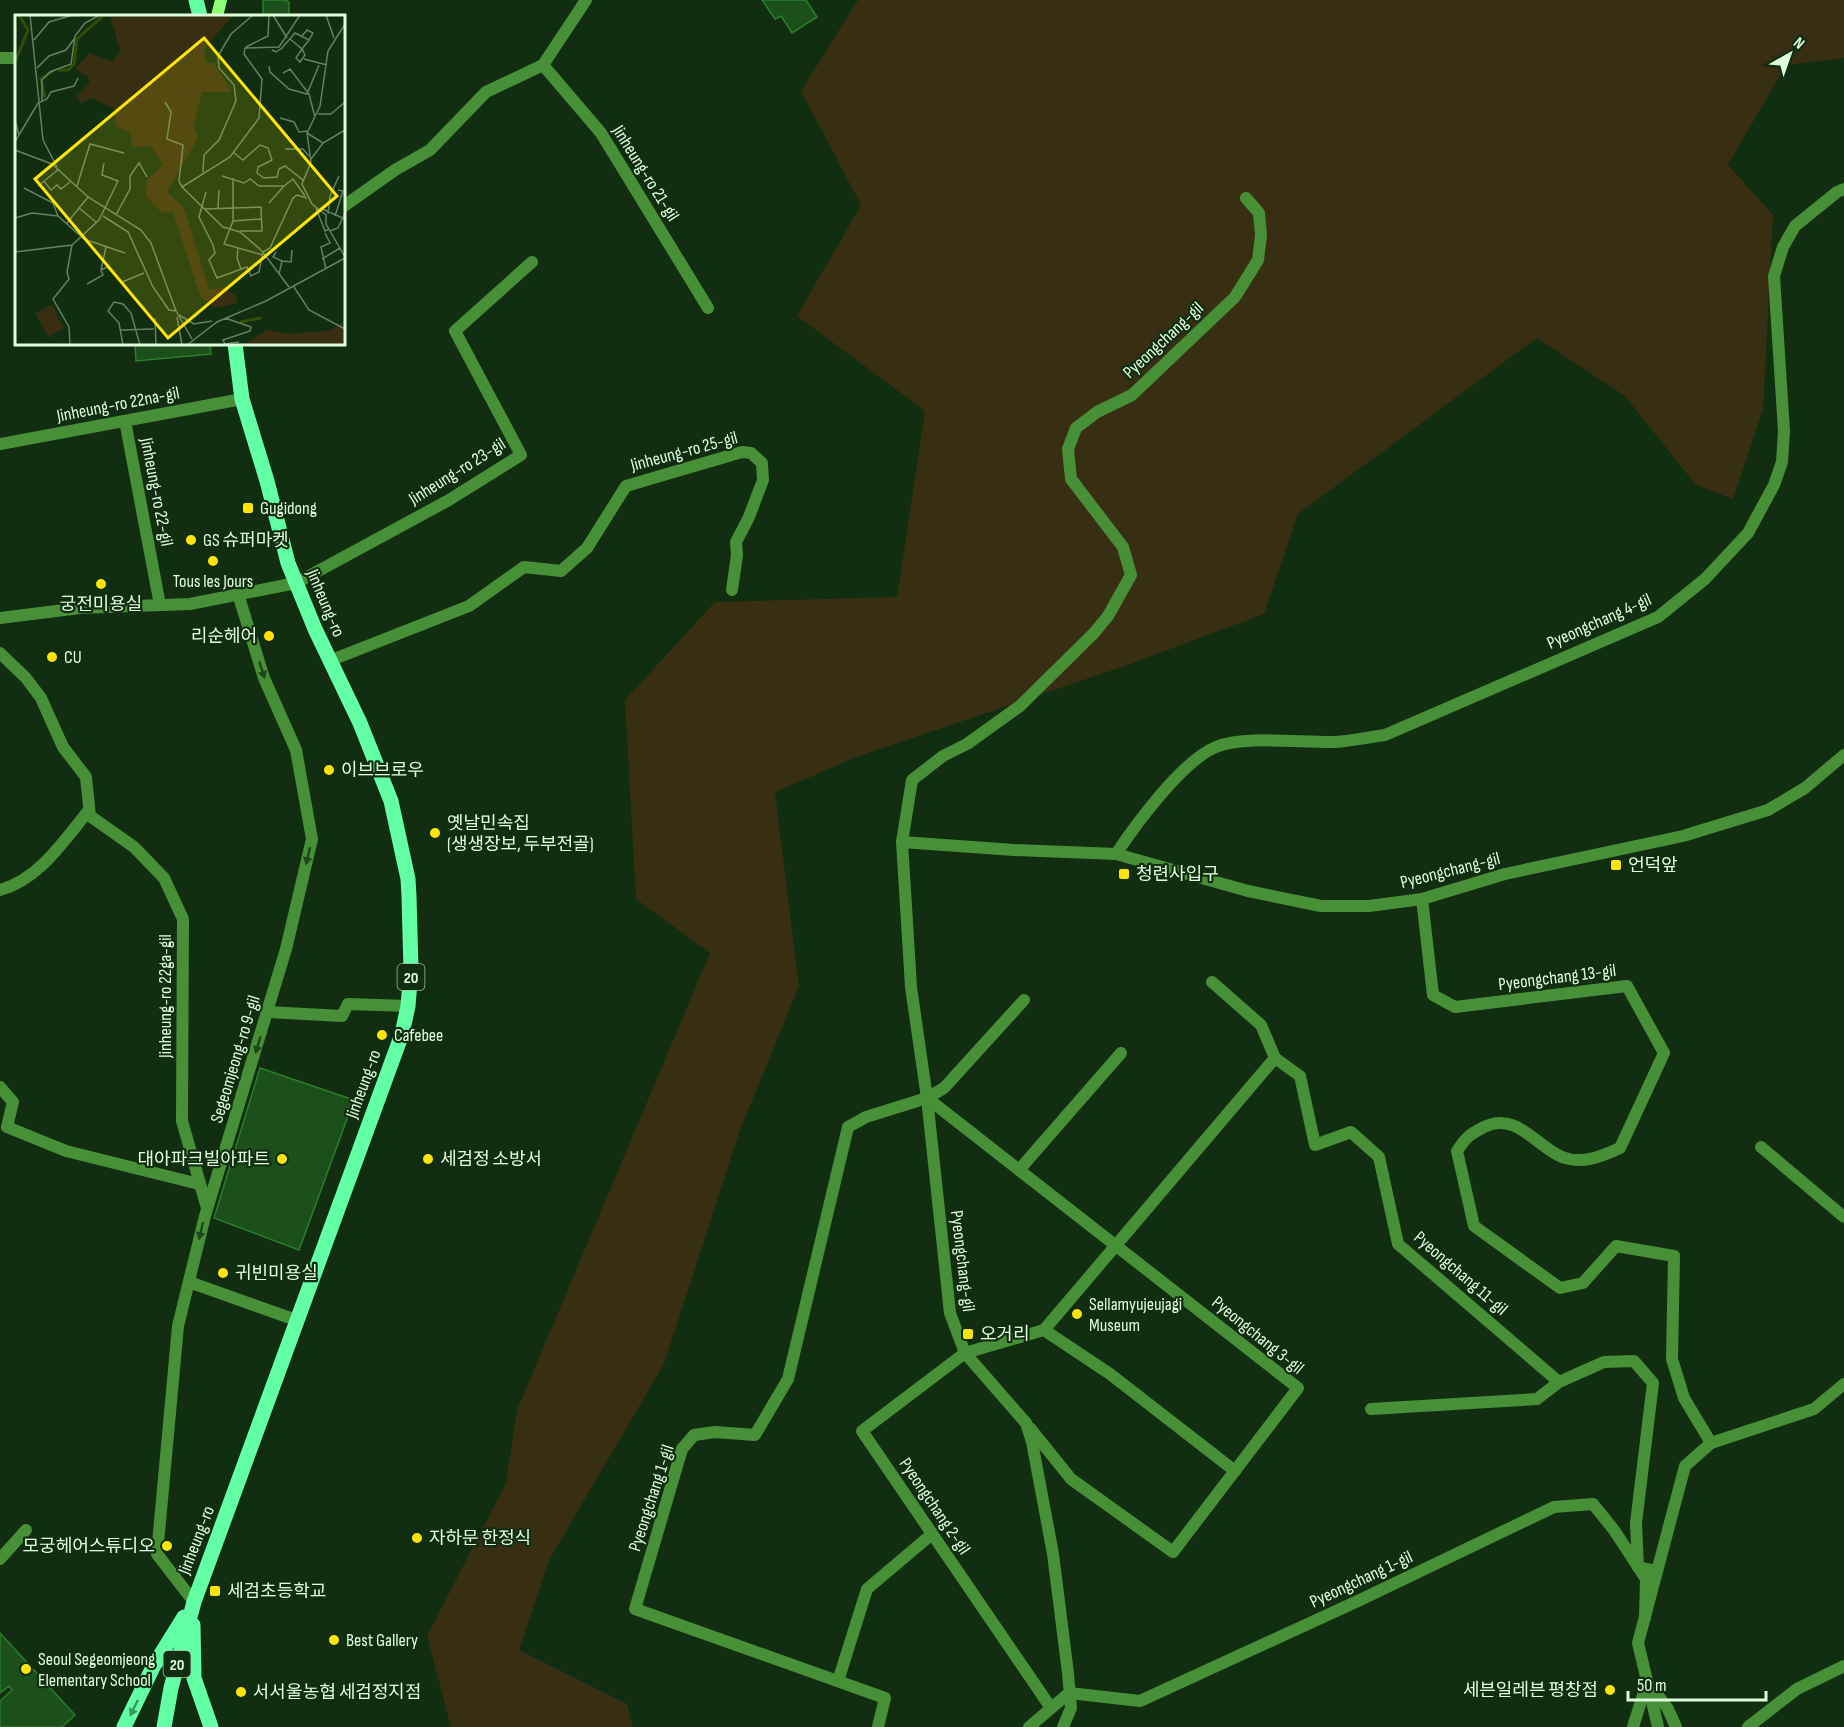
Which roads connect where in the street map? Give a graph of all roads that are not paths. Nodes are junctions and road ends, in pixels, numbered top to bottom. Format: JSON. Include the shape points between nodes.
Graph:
{"nodes":[{"id":1,"x":196,"y":0,"type":"edge"},
{"id":2,"x":221,"y":0,"type":"edge"},
{"id":3,"x":586,"y":0,"type":"edge"},
{"id":4,"x":200,"y":15,"type":"edge"},
{"id":5,"x":217,"y":15,"type":"edge"},
{"id":6,"x":0,"y":57,"type":"edge"},
{"id":7,"x":15,"y":58,"type":"edge"},
{"id":8,"x":543,"y":64,"type":"junction"},
{"id":9,"x":1844,"y":189,"type":"edge"},
{"id":10,"x":1246,"y":198,"type":"dead end"},
{"id":11,"x":345,"y":205,"type":"edge"},
{"id":12,"x":532,"y":262,"type":"dead end"},
{"id":13,"x":708,"y":308,"type":"dead end"},
{"id":14,"x":235,"y":345,"type":"edge"},
{"id":15,"x":242,"y":399,"type":"junction"},
{"id":16,"x":125,"y":421,"type":"junction"},
{"id":17,"x":0,"y":444,"type":"edge"},
{"id":18,"x":296,"y":583,"type":"junction"},
{"id":19,"x":732,"y":590,"type":"dead end"},
{"id":20,"x":238,"y":594,"type":"junction"},
{"id":21,"x":160,"y":605,"type":"junction"},
{"id":22,"x":0,"y":618,"type":"edge"},
{"id":23,"x":0,"y":653,"type":"edge"},
{"id":24,"x":330,"y":662,"type":"junction"},
{"id":25,"x":1844,"y":755,"type":"edge"},
{"id":26,"x":89,"y":810,"type":"junction"},
{"id":27,"x":902,"y":842,"type":"junction"},
{"id":28,"x":1116,"y":854,"type":"junction"},
{"id":29,"x":0,"y":890,"type":"edge"},
{"id":30,"x":1422,"y":899,"type":"junction"},
{"id":31,"x":1212,"y":982,"type":"dead end"},
{"id":32,"x":1024,"y":1000,"type":"dead end"},
{"id":33,"x":408,"y":1006,"type":"junction"},
{"id":34,"x":268,"y":1012,"type":"junction"},
{"id":35,"x":1121,"y":1053,"type":"dead end"},
{"id":36,"x":1275,"y":1058,"type":"junction"},
{"id":37,"x":0,"y":1087,"type":"edge"},
{"id":38,"x":927,"y":1098,"type":"junction"},
{"id":39,"x":1761,"y":1147,"type":"dead end"},
{"id":40,"x":1018,"y":1170,"type":"junction"},
{"id":41,"x":199,"y":1184,"type":"junction"},
{"id":42,"x":207,"y":1208,"type":"junction"},
{"id":43,"x":1844,"y":1217,"type":"edge"},
{"id":44,"x":1115,"y":1245,"type":"junction"},
{"id":45,"x":189,"y":1282,"type":"junction"},
{"id":46,"x":296,"y":1320,"type":"junction"},
{"id":47,"x":1044,"y":1330,"type":"junction"},
{"id":48,"x":965,"y":1353,"type":"junction"},
{"id":49,"x":1559,"y":1382,"type":"junction"},
{"id":50,"x":1844,"y":1384,"type":"edge"},
{"id":51,"x":1371,"y":1409,"type":"dead end"},
{"id":52,"x":1026,"y":1423,"type":"junction"},
{"id":53,"x":1711,"y":1443,"type":"junction"},
{"id":54,"x":1235,"y":1471,"type":"junction"},
{"id":55,"x":26,"y":1530,"type":"dead end"},
{"id":56,"x":932,"y":1534,"type":"junction"},
{"id":57,"x":0,"y":1559,"type":"edge"},
{"id":58,"x":1638,"y":1567,"type":"junction"},
{"id":59,"x":1657,"y":1571,"type":"junction"},
{"id":60,"x":194,"y":1602,"type":"junction"},
{"id":61,"x":1645,"y":1618,"type":"junction"},
{"id":62,"x":1844,"y":1666,"type":"edge"},
{"id":63,"x":838,"y":1681,"type":"junction"},
{"id":64,"x":1647,"y":1681,"type":"junction"},
{"id":65,"x":1069,"y":1693,"type":"junction"},
{"id":66,"x":1051,"y":1708,"type":"junction"},
{"id":67,"x":124,"y":1727,"type":"edge"},
{"id":68,"x":164,"y":1727,"type":"edge"},
{"id":69,"x":211,"y":1727,"type":"edge"},
{"id":70,"x":878,"y":1727,"type":"edge"},
{"id":71,"x":1029,"y":1727,"type":"edge"},
{"id":72,"x":1063,"y":1727,"type":"edge"},
{"id":73,"x":1633,"y":1727,"type":"edge"},
{"id":74,"x":1658,"y":1727,"type":"edge"},
{"id":75,"x":1676,"y":1727,"type":"edge"},
{"id":76,"x":1748,"y":1727,"type":"edge"}],
"edges":[{"from":1,"to":4,"type":"main road"},
{"from":2,"to":5,"type":"main road"},
{"from":3,"to":8,"type":"street"},
{"from":6,"to":7,"type":"street"},
{"from":8,"to":11,"type":"street","via":[[486,92],[430,150]]},
{"from":8,"to":13,"type":"street","name":"Jinheung-ro 21-gil","via":[[601,133]]},
{"from":9,"to":28,"type":"street","name":"Pyeongchang 4-gil","via":[[1795,226],[1774,276],[1784,431],[1782,462],[1748,533],[1705,579],[1658,617],[1385,735],[1337,742],[1235,742],[1214,747],[1169,786]]},
{"from":10,"to":27,"type":"street","name":"Pyeongchang-gil","via":[[1259,213],[1261,235],[1258,260],[1236,297],[1132,394],[1076,428],[1068,449],[1071,478],[1123,547],[1131,575],[1094,633],[1020,705],[912,780]]},
{"from":12,"to":18,"type":"street","name":"Jinheung-ro 23-gil","via":[[455,331],[521,455],[450,500]]},
{"from":14,"to":15,"type":"main road","name":"Jinheung-ro","number":"20"},
{"from":15,"to":16,"type":"street","name":"Jinheung-ro 22na-gil"},
{"from":15,"to":18,"type":"main road","name":"Jinheung-ro","number":"20"},
{"from":16,"to":17,"type":"street","name":"Jinheung-ro 22na-gil"},
{"from":16,"to":21,"type":"street","name":"Jinheung-ro 22-gil"},
{"from":18,"to":20,"type":"street"},
{"from":18,"to":24,"type":"main road","name":"Jinheung-ro","number":"20"},
{"from":19,"to":24,"type":"street","name":"Jinheung-ro 25-gil","via":[[736,542],[763,480],[762,463],[751,453],[742,452],[626,486],[587,548],[561,571],[524,567],[469,606]]},
{"from":20,"to":21,"type":"street","via":[[190,604]]},
{"from":20,"to":34,"type":"street","name":"Segeomjeong-ro 9-gil","one_way":true,"via":[[264,678],[296,750],[312,839]]},
{"from":21,"to":22,"type":"street","via":[[80,608]]},
{"from":23,"to":26,"type":"street","via":[[40,698],[63,747],[86,777]]},
{"from":24,"to":33,"type":"main road","name":"Jinheung-ro","number":"20","via":[[391,801],[408,879]]},
{"from":25,"to":30,"type":"street","name":"Pyeongchang-gil","via":[[1805,788],[1768,810],[1683,836],[1505,874]]},
{"from":26,"to":29,"type":"street","via":[[48,859],[16,886]]},
{"from":26,"to":41,"type":"street","name":"Jinheung-ro 22ga-gil","via":[[90,816],[134,847],[164,878],[183,919],[182,1121]]},
{"from":27,"to":28,"type":"street","name":"Pyeongchang-gil"},
{"from":27,"to":38,"type":"street","name":"Pyeongchang-gil","via":[[911,987]]},
{"from":28,"to":30,"type":"street","name":"Pyeongchang-gil","via":[[1248,891],[1321,906],[1369,906]]},
{"from":30,"to":53,"type":"street","name":"Pyeongchang 13-gil","via":[[1433,995],[1455,1007],[1627,986],[1664,1053],[1620,1149],[1591,1161],[1563,1157],[1513,1124],[1493,1122],[1468,1135],[1457,1151],[1474,1226],[1560,1288],[1583,1283],[1616,1246],[1674,1256],[1672,1359],[1684,1398]]},
{"from":31,"to":36,"type":"street","via":[[1261,1025]]},
{"from":32,"to":38,"type":"street","via":[[944,1089]]},
{"from":33,"to":34,"type":"street","via":[[348,1004],[342,1016]]},
{"from":33,"to":46,"type":"main road","name":"Jinheung-ro","number":"20","via":[[402,1034]]},
{"from":34,"to":42,"type":"street","name":"Segeomjeong-ro 9-gil","one_way":true},
{"from":35,"to":40,"type":"street"},
{"from":36,"to":44,"type":"street"},
{"from":36,"to":49,"type":"street","name":"Pyeongchang 11-gil","via":[[1300,1076],[1315,1145],[1351,1132],[1379,1158],[1398,1244]]},
{"from":37,"to":41,"type":"street","via":[[13,1102],[7,1127],[66,1150]]},
{"from":38,"to":40,"type":"street","name":"Pyeongchang 3-gil"},
{"from":38,"to":48,"type":"street","name":"Pyeongchang-gil","via":[[950,1313]]},
{"from":38,"to":63,"type":"street","name":"Pyeongchang 1-gil","via":[[866,1117],[848,1127],[788,1379],[755,1435],[694,1435],[682,1449],[634,1609]]},
{"from":39,"to":43,"type":"street"},
{"from":40,"to":44,"type":"street","name":"Pyeongchang 3-gil"},
{"from":41,"to":42,"type":"street","name":"Jinheung-ro 22ga-gil"},
{"from":42,"to":45,"type":"street","name":"Segeomjeong-ro 9-gil","one_way":true},
{"from":44,"to":47,"type":"street"},
{"from":44,"to":54,"type":"street","name":"Pyeongchang 3-gil","via":[[1298,1388]]},
{"from":45,"to":46,"type":"street"},
{"from":45,"to":60,"type":"street","name":"Segeomjeong-ro 9-gil","via":[[178,1326],[157,1554]]},
{"from":46,"to":60,"type":"main road","name":"Jinheung-ro","number":"20"},
{"from":47,"to":48,"type":"street"},
{"from":47,"to":54,"type":"street","via":[[1110,1374]]},
{"from":48,"to":52,"type":"street","name":"Pyeongchang-gil"},
{"from":48,"to":56,"type":"street","name":"Pyeongchang 2-gil","via":[[862,1431]]},
{"from":49,"to":51,"type":"street","via":[[1537,1399]]},
{"from":49,"to":58,"type":"street","via":[[1604,1362],[1634,1361],[1653,1383],[1636,1523]]},
{"from":50,"to":53,"type":"street","via":[[1814,1409]]},
{"from":52,"to":54,"type":"street","name":"Pyeongchang 3-gil","via":[[1071,1479],[1173,1552]]},
{"from":52,"to":65,"type":"street","name":"Pyeongchang-gil","via":[[1053,1554]]},
{"from":53,"to":59,"type":"street","via":[[1685,1466]]},
{"from":55,"to":57,"type":"street"},
{"from":56,"to":63,"type":"street","via":[[867,1589]]},
{"from":56,"to":66,"type":"street","name":"Pyeongchang 2-gil"},
{"from":58,"to":59,"type":"street"},
{"from":58,"to":61,"type":"street","name":"Pyeongchang 1-gil","via":[[1646,1580]]},
{"from":58,"to":65,"type":"street","name":"Pyeongchang 1-gil","via":[[1593,1504],[1554,1507],[1140,1701]]},
{"from":59,"to":61,"type":"street"},
{"from":60,"to":67,"type":"main road","one_way":true,"via":[[153,1667]]},
{"from":60,"to":68,"type":"main road","name":"Jinheung-ro","number":"20"},
{"from":60,"to":69,"type":"main road","via":[[194,1678]]},
{"from":61,"to":64,"type":"street","via":[[1638,1643]]},
{"from":62,"to":76,"type":"street","via":[[1797,1689]]},
{"from":63,"to":70,"type":"street","name":"Pyeongchang 1-gil","via":[[885,1698]]},
{"from":64,"to":73,"type":"street"},
{"from":64,"to":74,"type":"street"},
{"from":64,"to":75,"type":"street"},
{"from":65,"to":66,"type":"street"},
{"from":65,"to":72,"type":"street","name":"Pyeongchang-gil","via":[[1071,1708]]},
{"from":66,"to":71,"type":"street"}]}
